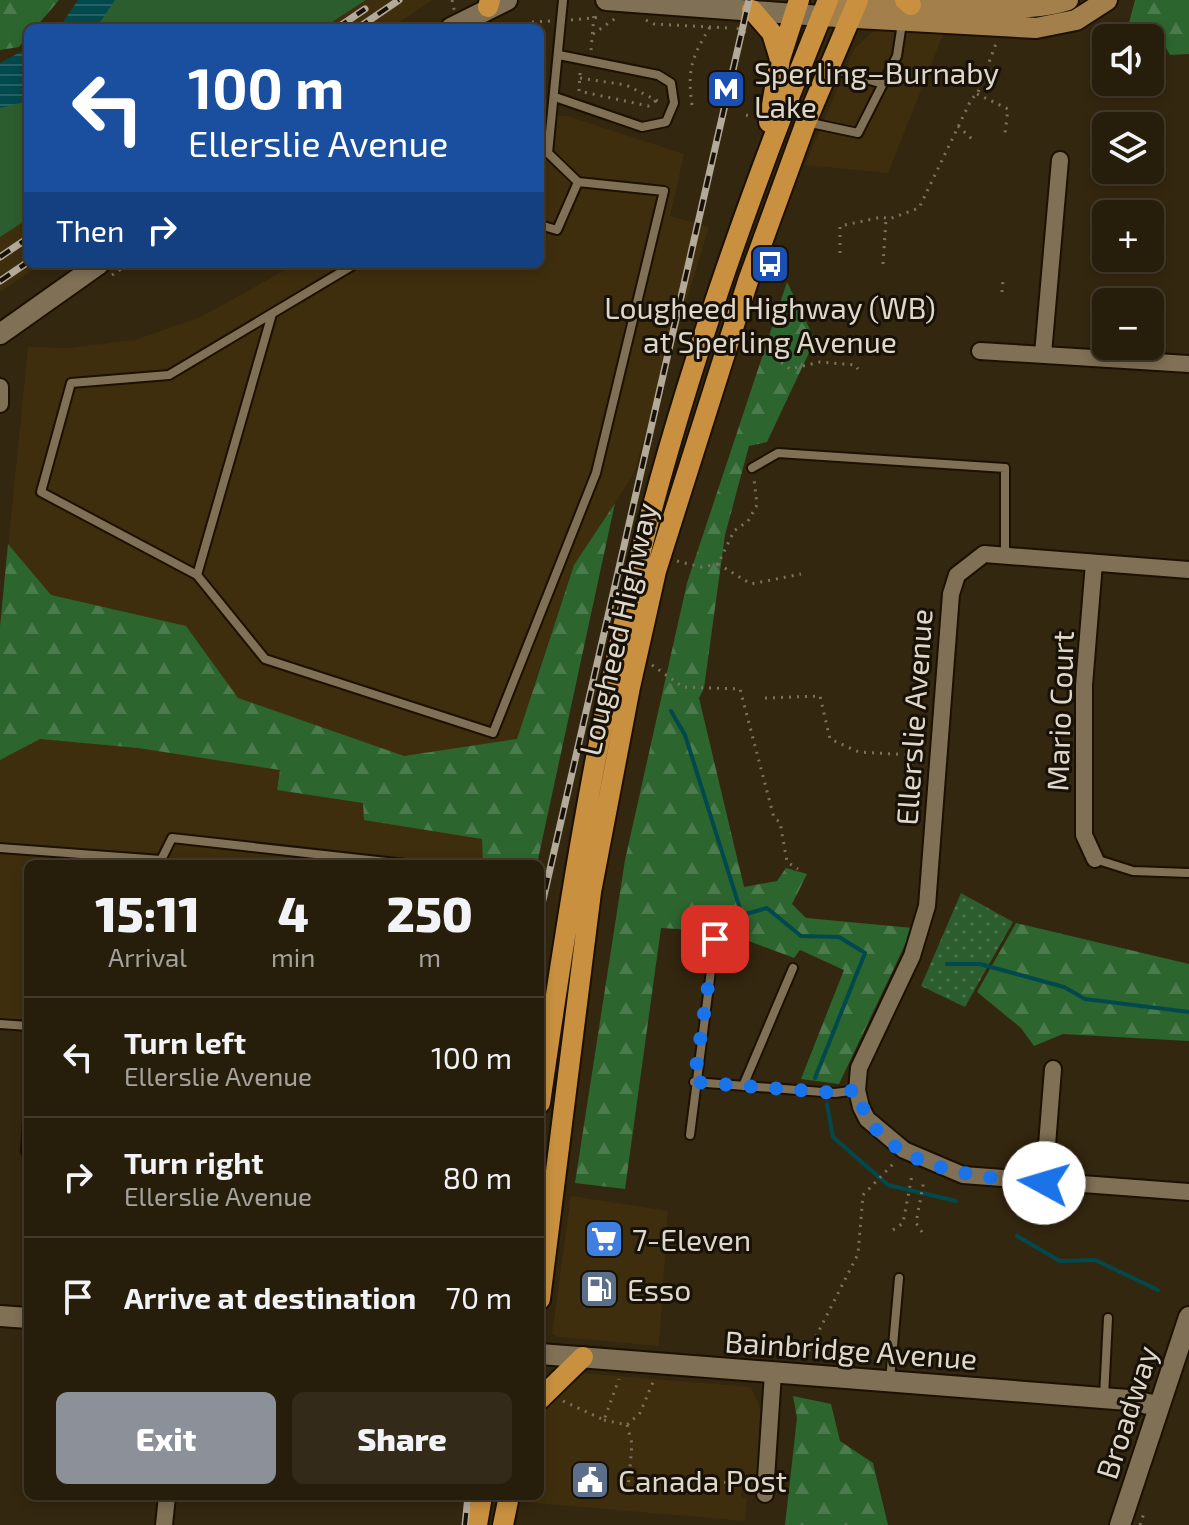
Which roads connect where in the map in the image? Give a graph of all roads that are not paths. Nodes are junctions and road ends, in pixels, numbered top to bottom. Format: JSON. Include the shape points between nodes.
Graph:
{"nodes":[{"id":1,"x":507,"y":0,"type":"edge"},
{"id":2,"x":563,"y":0,"type":"edge"},
{"id":3,"x":1068,"y":0,"type":"edge"},
{"id":4,"x":489,"y":4,"type":"edge"},
{"id":5,"x":852,"y":5,"type":"edge"},
{"id":6,"x":1101,"y":5,"type":"edge"},
{"id":7,"x":797,"y":7,"type":"edge"},
{"id":8,"x":824,"y":8,"type":"edge"},
{"id":9,"x":906,"y":9,"type":"edge"},
{"id":10,"x":752,"y":10,"type":"junction"},
{"id":11,"x":603,"y":12,"type":"edge"},
{"id":12,"x":457,"y":24,"type":"edge"},
{"id":13,"x":559,"y":55,"type":"junction"},
{"id":14,"x":780,"y":59,"type":"junction"},
{"id":15,"x":828,"y":67,"type":"junction"},
{"id":16,"x":883,"y":84,"type":"junction"},
{"id":17,"x":555,"y":97,"type":"junction"},
{"id":18,"x":806,"y":122,"type":"junction"},
{"id":19,"x":544,"y":155,"type":"edge"},
{"id":20,"x":763,"y":157,"type":"junction"},
{"id":21,"x":1060,"y":160,"type":"dead end"},
{"id":22,"x":578,"y":182,"type":"junction"},
{"id":23,"x":544,"y":226,"type":"edge"},
{"id":24,"x":93,"y":268,"type":"edge"},
{"id":25,"x":348,"y":268,"type":"edge"},
{"id":26,"x":272,"y":314,"type":"junction"},
{"id":27,"x":0,"y":334,"type":"edge"},
{"id":28,"x":980,"y":351,"type":"dead end"},
{"id":29,"x":1043,"y":354,"type":"junction"},
{"id":30,"x":1189,"y":364,"type":"edge"},
{"id":31,"x":0,"y":387,"type":"edge"},
{"id":32,"x":0,"y":404,"type":"edge"},
{"id":33,"x":752,"y":468,"type":"road end"},
{"id":34,"x":1005,"y":556,"type":"junction"},
{"id":35,"x":1094,"y":563,"type":"junction"},
{"id":36,"x":1189,"y":570,"type":"edge"},
{"id":37,"x":197,"y":575,"type":"junction"},
{"id":38,"x":0,"y":848,"type":"edge"},
{"id":39,"x":1095,"y":859,"type":"joint"},
{"id":40,"x":161,"y":860,"type":"edge"},
{"id":41,"x":161,"y":860,"type":"edge"},
{"id":42,"x":369,"y":860,"type":"edge"},
{"id":43,"x":1189,"y":873,"type":"edge"},
{"id":44,"x":715,"y":939,"type":"dead end"},
{"id":45,"x":793,"y":968,"type":"dead end"},
{"id":46,"x":0,"y":1024,"type":"edge"},
{"id":47,"x":24,"y":1026,"type":"edge"},
{"id":48,"x":1053,"y":1069,"type":"dead end"},
{"id":49,"x":544,"y":1077,"type":"edge"},
{"id":50,"x":694,"y":1082,"type":"junction"},
{"id":51,"x":743,"y":1086,"type":"junction"},
{"id":52,"x":857,"y":1090,"type":"junction"},
{"id":53,"x":690,"y":1135,"type":"dead end"},
{"id":54,"x":1044,"y":1183,"type":"junction"},
{"id":55,"x":1189,"y":1192,"type":"edge"},
{"id":56,"x":544,"y":1267,"type":"edge"},
{"id":57,"x":899,"y":1278,"type":"dead end"},
{"id":58,"x":0,"y":1316,"type":"edge"},
{"id":59,"x":1189,"y":1317,"type":"edge"},
{"id":60,"x":24,"y":1318,"type":"edge"},
{"id":61,"x":1108,"y":1318,"type":"dead end"},
{"id":62,"x":544,"y":1354,"type":"edge"},
{"id":63,"x":583,"y":1357,"type":"junction"},
{"id":64,"x":773,"y":1373,"type":"junction"},
{"id":65,"x":890,"y":1381,"type":"junction"},
{"id":66,"x":547,"y":1398,"type":"edge"},
{"id":67,"x":1104,"y":1399,"type":"junction"},
{"id":68,"x":1158,"y":1406,"type":"junction"},
{"id":69,"x":765,"y":1494,"type":"dead end"},
{"id":70,"x":167,"y":1500,"type":"edge"},
{"id":71,"x":481,"y":1500,"type":"edge"},
{"id":72,"x":508,"y":1500,"type":"edge"},
{"id":73,"x":164,"y":1525,"type":"edge"},
{"id":74,"x":477,"y":1525,"type":"edge"},
{"id":75,"x":503,"y":1525,"type":"edge"},
{"id":76,"x":1120,"y":1525,"type":"edge"}],
"edges":[{"from":1,"to":4,"type":"street"},
{"from":2,"to":13,"type":"lane"},
{"from":3,"to":9,"type":"main road","via":[[1022,8]]},
{"from":4,"to":12,"type":"street"},
{"from":5,"to":8,"type":"main road"},
{"from":5,"to":9,"type":"main road"},
{"from":5,"to":15,"type":"main road","name":"Lougheed Highway"},
{"from":6,"to":9,"type":"main road","via":[[1076,20],[1036,28]]},
{"from":7,"to":8,"type":"street"},
{"from":7,"to":10,"type":"street"},
{"from":7,"to":14,"type":"main road"},
{"from":8,"to":20,"type":"main road","name":"Lougheed Highway"},
{"from":9,"to":16,"type":"lane","via":[[897,56]]},
{"from":10,"to":11,"type":"street"},
{"from":10,"to":14,"type":"main road","via":[[772,33]]},
{"from":13,"to":17,"type":"lane"},
{"from":13,"to":17,"type":"lane","via":[[658,75],[671,83],[674,103],[666,122],[650,128]]},
{"from":14,"to":20,"type":"main road"},
{"from":15,"to":16,"type":"lane"},
{"from":15,"to":18,"type":"main road","name":"Lougheed Highway"},
{"from":16,"to":18,"type":"lane","via":[[858,133]]},
{"from":17,"to":19,"type":"lane"},
{"from":18,"to":56,"type":"main road","name":"Lougheed Highway","via":[[731,331],[656,571],[591,892]]},
{"from":19,"to":22,"type":"lane"},
{"from":20,"to":49,"type":"main road","name":"Lougheed Highway","via":[[708,317],[637,567],[582,826]]},
{"from":21,"to":29,"type":"street"},
{"from":22,"to":23,"type":"lane","via":[[557,230]]},
{"from":22,"to":37,"type":"lane","via":[[664,191],[596,473],[493,733],[265,659]]},
{"from":24,"to":27,"type":"street"},
{"from":25,"to":26,"type":"lane"},
{"from":26,"to":37,"type":"lane"},
{"from":26,"to":37,"type":"lane","via":[[169,375],[71,383],[41,492]]},
{"from":28,"to":29,"type":"street"},
{"from":29,"to":30,"type":"street"},
{"from":31,"to":32,"type":"street"},
{"from":33,"to":34,"type":"lane","via":[[778,453],[1005,468]]},
{"from":34,"to":35,"type":"street","name":"Ellerslie Avenue"},
{"from":34,"to":52,"type":"street","name":"Ellerslie Avenue","via":[[984,554],[968,563],[951,594],[927,906],[912,956],[859,1068]]},
{"from":35,"to":36,"type":"street","name":"Ellerslie Avenue"},
{"from":35,"to":39,"type":"street","name":"Mario Court","via":[[1084,685],[1084,835]]},
{"from":38,"to":40,"type":"lane"},
{"from":39,"to":43,"type":"lane","via":[[1133,871]]},
{"from":41,"to":42,"type":"lane","via":[[172,838]]},
{"from":44,"to":50,"type":"lane"},
{"from":45,"to":51,"type":"lane"},
{"from":46,"to":47,"type":"lane"},
{"from":48,"to":54,"type":"street"},
{"from":50,"to":51,"type":"lane"},
{"from":50,"to":53,"type":"lane"},
{"from":51,"to":52,"type":"lane"},
{"from":52,"to":54,"type":"street","via":[[867,1119],[917,1158],[963,1175]]},
{"from":54,"to":55,"type":"street"},
{"from":57,"to":65,"type":"lane"},
{"from":58,"to":60,"type":"street"},
{"from":59,"to":68,"type":"street","name":"Broadway"},
{"from":61,"to":67,"type":"lane"},
{"from":62,"to":63,"type":"street","name":"Bainbridge Avenue"},
{"from":63,"to":64,"type":"street","name":"Bainbridge Avenue"},
{"from":63,"to":66,"type":"main road"},
{"from":64,"to":65,"type":"street","name":"Bainbridge Avenue"},
{"from":64,"to":69,"type":"street"},
{"from":65,"to":67,"type":"street","name":"Bainbridge Avenue"},
{"from":67,"to":68,"type":"street","name":"Bainbridge Avenue"},
{"from":68,"to":76,"type":"street","name":"Broadway"},
{"from":70,"to":73,"type":"street"},
{"from":71,"to":74,"type":"main road"},
{"from":72,"to":75,"type":"main road"}]}
